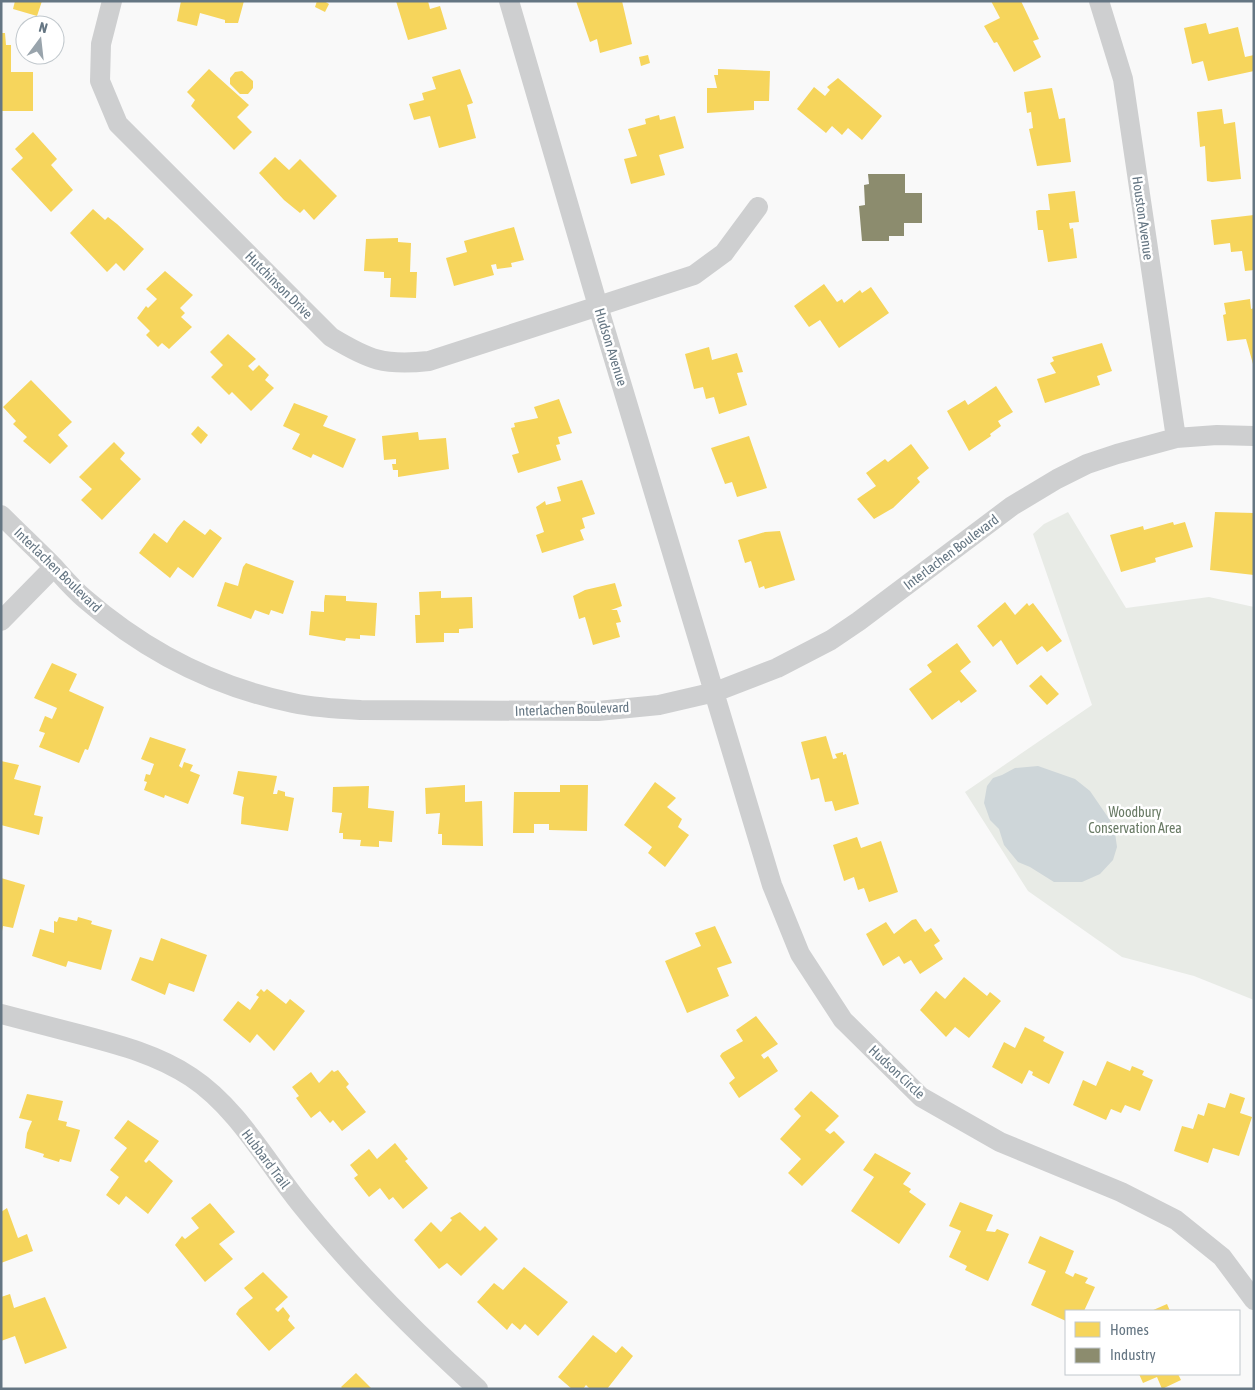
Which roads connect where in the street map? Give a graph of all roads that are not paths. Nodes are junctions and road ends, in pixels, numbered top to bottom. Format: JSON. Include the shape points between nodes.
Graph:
{"nodes":[{"id":1,"x":112,"y":1,"type":"edge"},
{"id":2,"x":509,"y":1,"type":"edge"},
{"id":3,"x":1099,"y":1,"type":"edge"},
{"id":4,"x":758,"y":207,"type":"dead end"},
{"id":5,"x":598,"y":306,"type":"junction"},
{"id":6,"x":1254,"y":436,"type":"edge"},
{"id":7,"x":1176,"y":438,"type":"junction"},
{"id":8,"x":1,"y":515,"type":"edge"},
{"id":9,"x":54,"y":567,"type":"junction"},
{"id":10,"x":1,"y":620,"type":"edge"},
{"id":11,"x":715,"y":692,"type":"junction"},
{"id":12,"x":1,"y":1014,"type":"edge"},
{"id":13,"x":1254,"y":1300,"type":"edge"},
{"id":14,"x":478,"y":1389,"type":"edge"}],
"edges":[{"from":1,"to":5,"type":"street","name":"Hutchinson Drive","via":[[101,44],[100,81],[118,124],[331,337],[377,361],[403,364],[429,361]]},
{"from":2,"to":5,"type":"street","name":"Hudson Avenue"},
{"from":3,"to":7,"type":"street","name":"Houston Avenue","via":[[1123,78]]},
{"from":4,"to":5,"type":"street","name":"Hutchinson Drive","via":[[724,253],[694,275]]},
{"from":5,"to":11,"type":"street","name":"Hudson Avenue"},
{"from":6,"to":7,"type":"street","name":"Interlachen Boulevard"},
{"from":7,"to":11,"type":"street","name":"Interlachen Boulevard","via":[[1116,454],[1057,479],[1012,506],[831,640],[777,668]]},
{"from":8,"to":9,"type":"street","name":"Interlachen Boulevard"},
{"from":9,"to":10,"type":"street"},
{"from":9,"to":11,"type":"street","name":"Interlachen Boulevard","via":[[83,597],[130,634],[194,672],[294,703],[361,710],[598,711],[659,705]]},
{"from":11,"to":13,"type":"street","name":"Hudson Circle","via":[[772,885],[800,954],[843,1020],[921,1097],[1000,1142],[1121,1192],[1176,1220],[1222,1257]]},
{"from":12,"to":14,"type":"street","name":"Hubbard Trail","via":[[122,1045],[159,1059],[192,1077],[221,1102],[364,1280]]}]}
